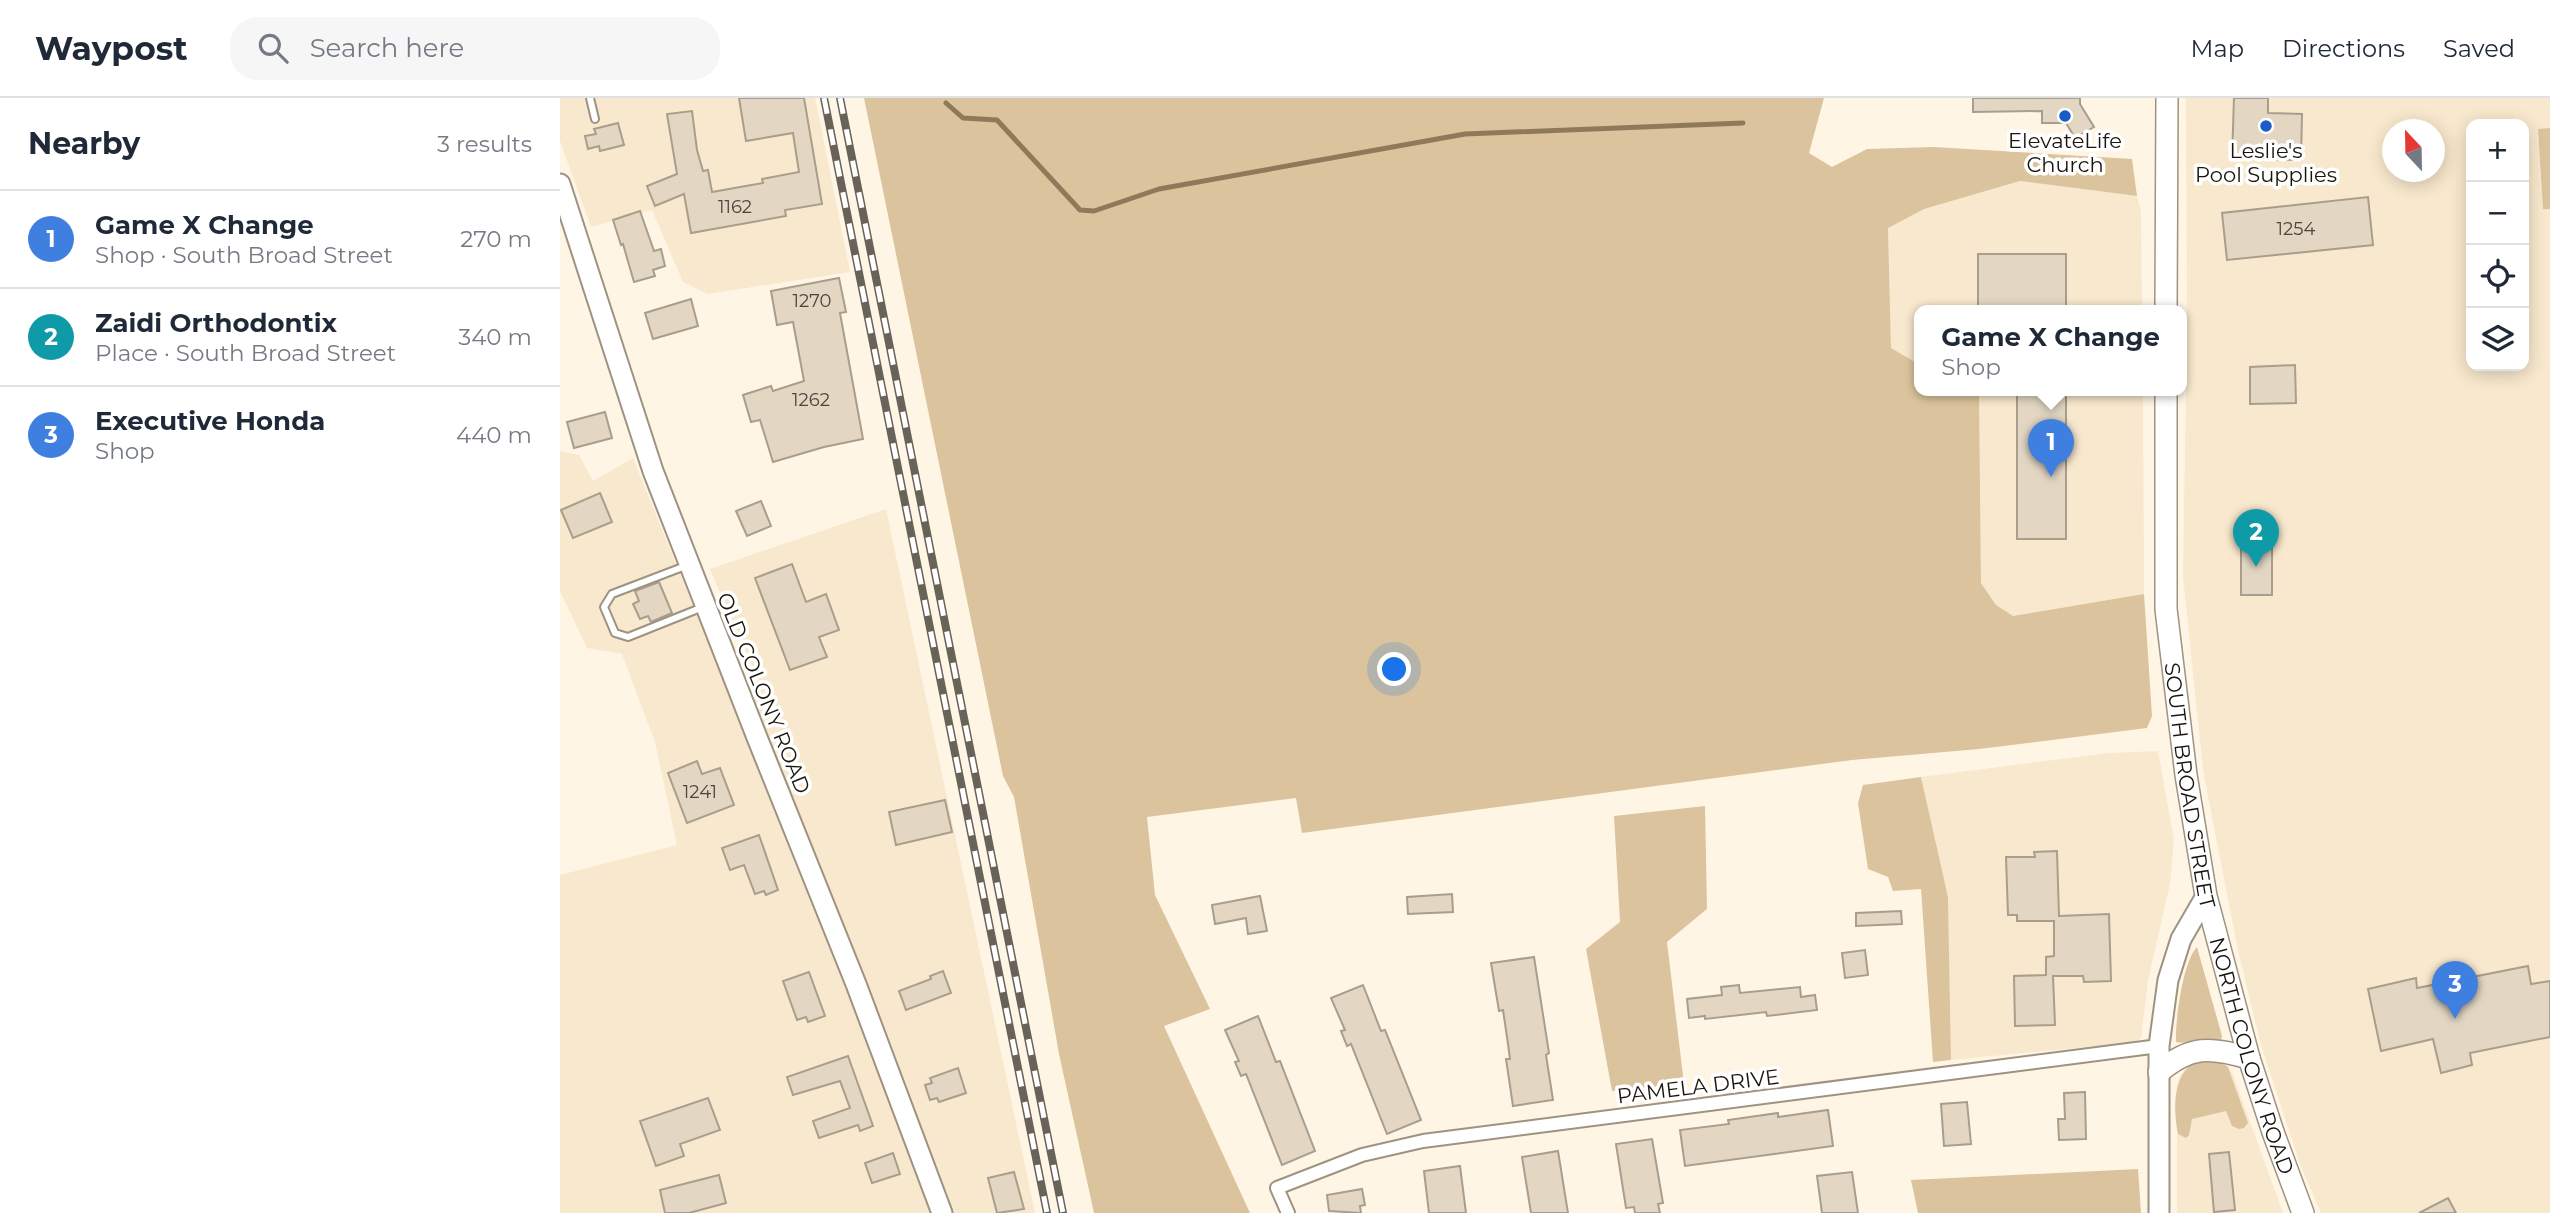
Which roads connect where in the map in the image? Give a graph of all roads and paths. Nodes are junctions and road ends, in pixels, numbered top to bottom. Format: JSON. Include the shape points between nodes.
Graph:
{"nodes":[{"id":1,"x":590,"y":98,"type":"edge"},
{"id":2,"x":2167,"y":98,"type":"edge"},
{"id":3,"x":595,"y":119,"type":"dead end"},
{"id":4,"x":560,"y":184,"type":"edge"},
{"id":5,"x":2166,"y":305,"type":"edge"},
{"id":6,"x":2166,"y":396,"type":"edge"},
{"id":7,"x":689,"y":565,"type":"junction"},
{"id":8,"x":705,"y":606,"type":"junction"},
{"id":9,"x":2206,"y":896,"type":"junction"},
{"id":10,"x":2159,"y":1046,"type":"junction"},
{"id":11,"x":2249,"y":1058,"type":"junction"},
{"id":12,"x":2159,"y":1072,"type":"junction"},
{"id":13,"x":942,"y":1213,"type":"edge"},
{"id":14,"x":1288,"y":1213,"type":"edge"},
{"id":15,"x":2159,"y":1213,"type":"edge"},
{"id":16,"x":2302,"y":1213,"type":"edge"}],
"edges":[{"from":1,"to":3,"type":"lane"},
{"from":2,"to":5,"type":"main road"},
{"from":4,"to":7,"type":"main road","name":"OLD COLONY ROAD","via":[[653,471]]},
{"from":6,"to":9,"type":"main road","name":"SOUTH BROAD STREET","via":[[2166,609]]},
{"from":7,"to":8,"type":"main road","name":"OLD COLONY ROAD"},
{"from":7,"to":8,"type":"lane","via":[[612,594],[604,607],[615,634],[628,637]]},
{"from":8,"to":13,"type":"main road","name":"OLD COLONY ROAD"},
{"from":9,"to":10,"type":"main road","name":"SOUTH BROAD STREET","via":[[2173,959]]},
{"from":9,"to":11,"type":"main road","name":"NORTH COLONY ROAD"},
{"from":10,"to":12,"type":"main road","name":"SOUTH BROAD STREET"},
{"from":10,"to":14,"type":"street","name":"PAMELA DRIVE","via":[[1423,1141],[1362,1155],[1277,1188]]},
{"from":11,"to":12,"type":"main road","via":[[2214,1049],[2193,1051]]},
{"from":11,"to":16,"type":"main road","name":"NORTH COLONY ROAD"},
{"from":12,"to":15,"type":"main road","name":"SOUTH BROAD STREET"}]}
